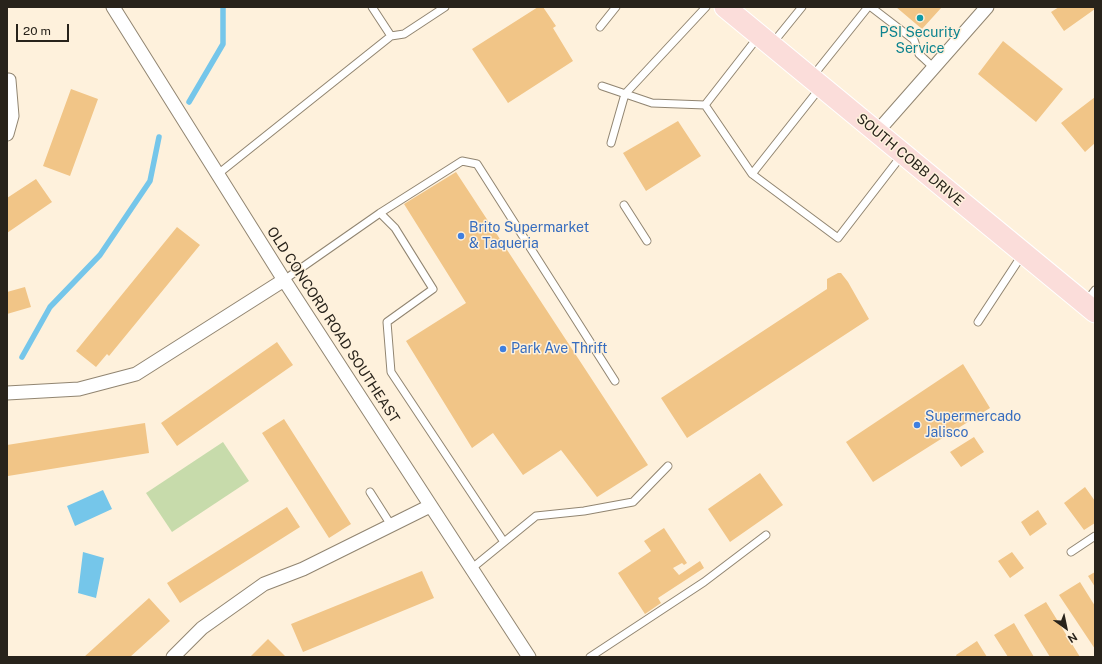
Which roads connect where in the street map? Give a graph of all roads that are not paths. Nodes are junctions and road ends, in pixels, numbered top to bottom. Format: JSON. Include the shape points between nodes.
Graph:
{"nodes":[{"id":1,"x":113,"y":7,"type":"edge"},
{"id":2,"x":372,"y":7,"type":"edge"},
{"id":3,"x":445,"y":7,"type":"edge"},
{"id":4,"x":616,"y":7,"type":"edge"},
{"id":5,"x":706,"y":7,"type":"edge"},
{"id":6,"x":725,"y":7,"type":"edge"},
{"id":7,"x":802,"y":7,"type":"edge"},
{"id":8,"x":870,"y":7,"type":"edge"},
{"id":9,"x":987,"y":7,"type":"edge"},
{"id":10,"x":600,"y":27,"type":"dead end"},
{"id":11,"x":391,"y":36,"type":"junction"},
{"id":12,"x":765,"y":40,"type":"junction"},
{"id":13,"x":934,"y":68,"type":"junction"},
{"id":14,"x":9,"y":80,"type":"dead end"},
{"id":15,"x":816,"y":82,"type":"junction"},
{"id":16,"x":602,"y":86,"type":"dead end"},
{"id":17,"x":625,"y":94,"type":"junction"},
{"id":18,"x":705,"y":105,"type":"junction"},
{"id":19,"x":877,"y":132,"type":"junction"},
{"id":20,"x":7,"y":134,"type":"edge"},
{"id":21,"x":611,"y":143,"type":"dead end"},
{"id":22,"x":903,"y":154,"type":"junction"},
{"id":23,"x":218,"y":174,"type":"junction"},
{"id":24,"x":752,"y":174,"type":"junction"},
{"id":25,"x":624,"y":205,"type":"dead end"},
{"id":26,"x":380,"y":213,"type":"junction"},
{"id":27,"x":647,"y":241,"type":"dead end"},
{"id":28,"x":1024,"y":253,"type":"junction"},
{"id":29,"x":284,"y":280,"type":"junction"},
{"id":30,"x":1091,"y":302,"type":"edge"},
{"id":31,"x":978,"y":322,"type":"dead end"},
{"id":32,"x":615,"y":381,"type":"dead end"},
{"id":33,"x":7,"y":393,"type":"edge"},
{"id":34,"x":668,"y":466,"type":"dead end"},
{"id":35,"x":370,"y":492,"type":"dead end"},
{"id":36,"x":430,"y":506,"type":"junction"},
{"id":37,"x":391,"y":525,"type":"junction"},
{"id":38,"x":766,"y":535,"type":"dead end"},
{"id":39,"x":1095,"y":536,"type":"edge"},
{"id":40,"x":504,"y":542,"type":"junction"},
{"id":41,"x":1071,"y":552,"type":"dead end"},
{"id":42,"x":471,"y":569,"type":"junction"},
{"id":43,"x":173,"y":657,"type":"edge"},
{"id":44,"x":529,"y":657,"type":"edge"},
{"id":45,"x":590,"y":657,"type":"edge"}],
"edges":[{"from":1,"to":23,"type":"street","name":"OLD CONCORD ROAD SOUTHEAST"},
{"from":2,"to":11,"type":"lane"},
{"from":3,"to":11,"type":"lane","via":[[404,34]]},
{"from":4,"to":10,"type":"lane"},
{"from":5,"to":17,"type":"lane"},
{"from":6,"to":12,"type":"main road","name":"SOUTH COBB DRIVE"},
{"from":7,"to":12,"type":"lane"},
{"from":8,"to":13,"type":"lane","via":[[914,40],[919,54]]},
{"from":8,"to":15,"type":"lane"},
{"from":9,"to":13,"type":"street"},
{"from":11,"to":23,"type":"lane"},
{"from":12,"to":15,"type":"main road","name":"SOUTH COBB DRIVE"},
{"from":12,"to":18,"type":"lane"},
{"from":13,"to":19,"type":"street"},
{"from":14,"to":20,"type":"street","via":[[12,116]]},
{"from":15,"to":19,"type":"main road","name":"SOUTH COBB DRIVE"},
{"from":15,"to":24,"type":"lane"},
{"from":16,"to":17,"type":"lane"},
{"from":17,"to":18,"type":"lane","via":[[652,103]]},
{"from":17,"to":21,"type":"lane"},
{"from":18,"to":24,"type":"lane"},
{"from":19,"to":22,"type":"main road","name":"SOUTH COBB DRIVE"},
{"from":22,"to":24,"type":"lane","via":[[838,238]]},
{"from":22,"to":28,"type":"main road","name":"SOUTH COBB DRIVE"},
{"from":23,"to":29,"type":"street","name":"OLD CONCORD ROAD SOUTHEAST"},
{"from":25,"to":27,"type":"lane"},
{"from":26,"to":29,"type":"lane"},
{"from":26,"to":32,"type":"lane","via":[[462,161],[477,164]]},
{"from":26,"to":40,"type":"lane","via":[[395,228],[434,289],[387,322],[391,372]]},
{"from":28,"to":30,"type":"main road","name":"SOUTH COBB DRIVE"},
{"from":28,"to":31,"type":"lane"},
{"from":29,"to":33,"type":"street","via":[[136,374],[79,389]]},
{"from":29,"to":36,"type":"street","name":"OLD CONCORD ROAD SOUTHEAST"},
{"from":34,"to":40,"type":"lane","via":[[633,502],[584,512],[536,516]]},
{"from":35,"to":37,"type":"lane"},
{"from":36,"to":37,"type":"street"},
{"from":36,"to":42,"type":"street","name":"OLD CONCORD ROAD SOUTHEAST"},
{"from":37,"to":43,"type":"street","via":[[303,569],[264,584],[202,628]]},
{"from":38,"to":45,"type":"lane","via":[[704,582]]},
{"from":39,"to":41,"type":"lane"},
{"from":40,"to":42,"type":"lane"},
{"from":42,"to":44,"type":"street","name":"OLD CONCORD ROAD SOUTHEAST"}]}
